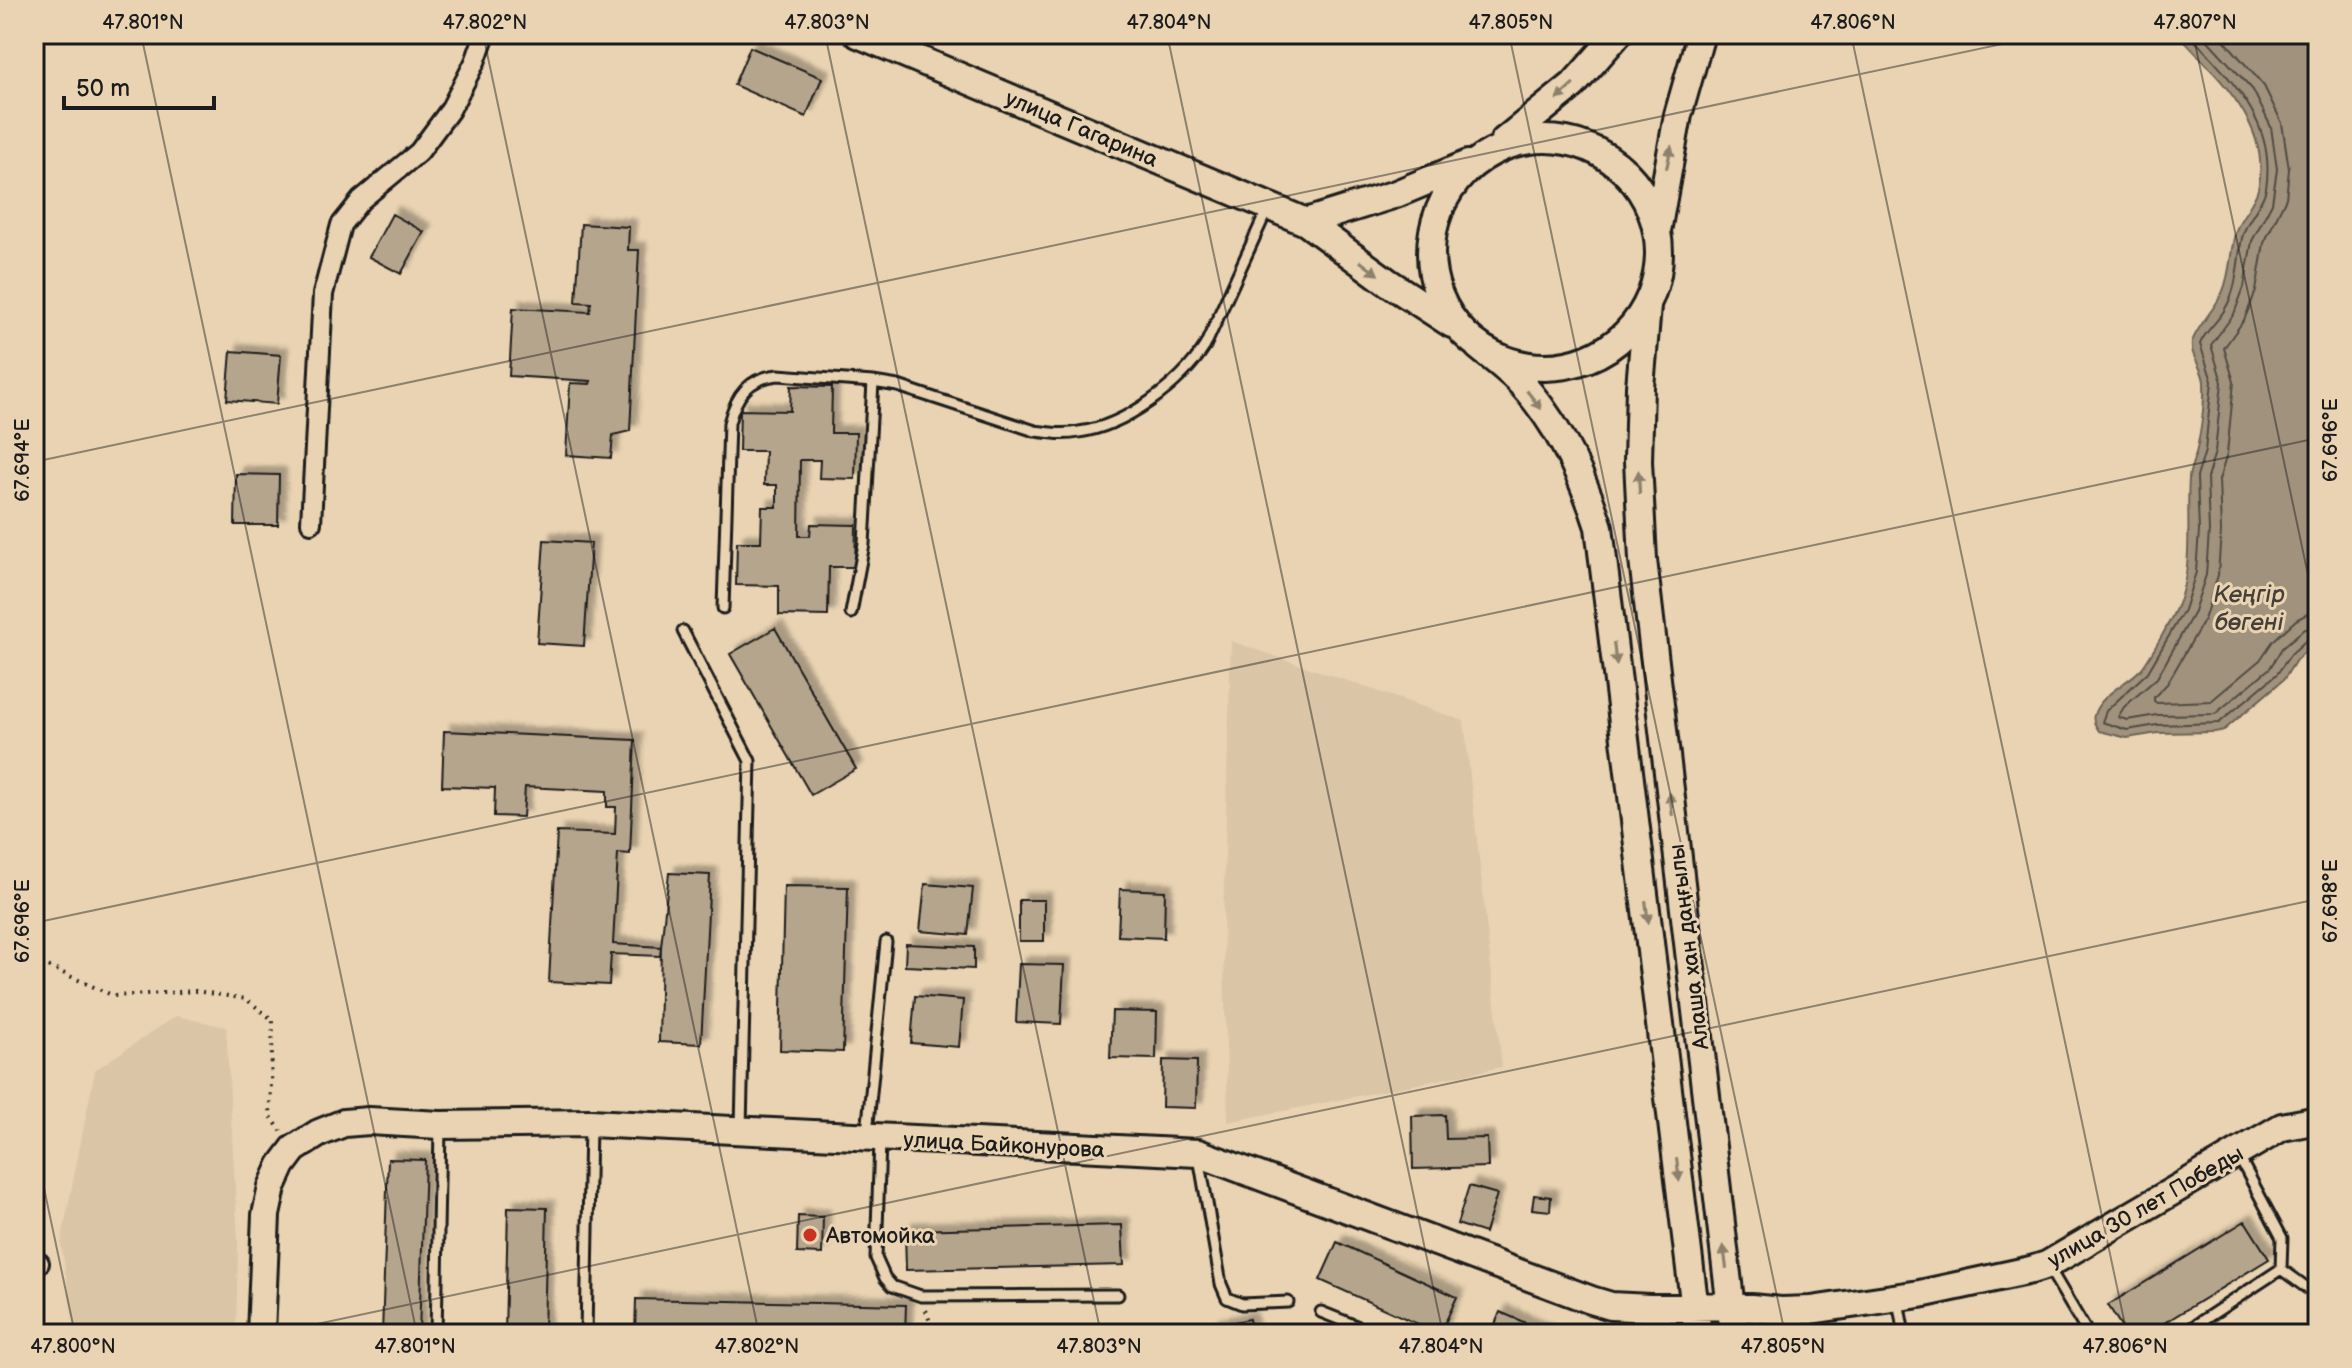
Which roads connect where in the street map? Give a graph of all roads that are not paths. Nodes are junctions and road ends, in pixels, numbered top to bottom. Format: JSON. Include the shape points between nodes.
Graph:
{"nodes":[{"id":1,"x":485,"y":34,"type":"edge"},
{"id":2,"x":858,"y":34,"type":"edge"},
{"id":3,"x":1618,"y":34,"type":"edge"},
{"id":4,"x":1701,"y":34,"type":"edge"},
{"id":5,"x":1484,"y":156,"type":"junction"},
{"id":6,"x":1268,"y":207,"type":"junction"},
{"id":7,"x":1306,"y":222,"type":"junction"},
{"id":8,"x":1657,"y":234,"type":"junction"},
{"id":9,"x":1647,"y":306,"type":"junction"},
{"id":10,"x":1458,"y":328,"type":"junction"},
{"id":11,"x":1478,"y":346,"type":"junction"},
{"id":12,"x":873,"y":382,"type":"junction"},
{"id":13,"x":311,"y":523,"type":"dead end"},
{"id":14,"x":723,"y":608,"type":"dead end"},
{"id":15,"x":851,"y":613,"type":"dead end"},
{"id":16,"x":683,"y":631,"type":"dead end"},
{"id":17,"x":886,"y":942,"type":"dead end"},
{"id":18,"x":2318,"y":1120,"type":"edge"},
{"id":19,"x":590,"y":1123,"type":"junction"},
{"id":20,"x":440,"y":1125,"type":"junction"},
{"id":21,"x":741,"y":1130,"type":"junction"},
{"id":22,"x":873,"y":1137,"type":"junction"},
{"id":23,"x":2237,"y":1152,"type":"junction"},
{"id":24,"x":1198,"y":1153,"type":"junction"},
{"id":25,"x":2047,"y":1265,"type":"junction"},
{"id":26,"x":2281,"y":1269,"type":"junction"},
{"id":27,"x":1118,"y":1295,"type":"dead end"},
{"id":28,"x":2318,"y":1296,"type":"edge"},
{"id":29,"x":1897,"y":1298,"type":"junction"},
{"id":30,"x":1288,"y":1302,"type":"dead end"},
{"id":31,"x":1731,"y":1306,"type":"junction"},
{"id":32,"x":1695,"y":1307,"type":"junction"},
{"id":33,"x":1321,"y":1312,"type":"dead end"},
{"id":34,"x":261,"y":1334,"type":"edge"},
{"id":35,"x":436,"y":1334,"type":"edge"},
{"id":36,"x":586,"y":1334,"type":"edge"},
{"id":37,"x":1376,"y":1334,"type":"edge"},
{"id":38,"x":1698,"y":1334,"type":"edge"},
{"id":39,"x":1734,"y":1334,"type":"edge"},
{"id":40,"x":1904,"y":1334,"type":"edge"},
{"id":41,"x":2088,"y":1334,"type":"edge"},
{"id":42,"x":2182,"y":1334,"type":"edge"}],
"edges":[{"from":1,"to":13,"type":"street","via":[[450,110],[419,152],[361,200],[341,225],[323,294]]},
{"from":2,"to":6,"type":"main road","name":"улица Гагарина"},
{"from":3,"to":5,"type":"main road","one_way":true,"via":[[1573,85]]},
{"from":8,"to":4,"type":"main road","one_way":true,"via":[[1678,115]]},
{"from":5,"to":7,"type":"main road","via":[[1396,194]]},
{"from":5,"to":8,"type":"main road","via":[[1537,138],[1592,147],[1638,185]]},
{"from":5,"to":10,"type":"main road","via":[[1444,198],[1430,249],[1442,304]]},
{"from":6,"to":7,"type":"main road","name":"улица Гагарина"},
{"from":6,"to":12,"type":"lane","via":[[1194,363],[1161,393],[1119,419],[1081,432],[1035,431]]},
{"from":7,"to":10,"type":"main road","name":"улица Гагарина","one_way":true},
{"from":8,"to":9,"type":"main road","via":[[1657,268]]},
{"from":9,"to":11,"type":"main road","via":[[1613,346],[1560,367],[1505,361]]},
{"from":31,"to":9,"type":"main road","name":"Алаша хан даңғылы","one_way":true,"via":[[1643,560],[1638,461]]},
{"from":10,"to":11,"type":"main road"},
{"from":11,"to":32,"type":"main road","name":"Алаша хан даңғылы","one_way":true,"via":[[1535,400],[1583,482],[1599,527]]},
{"from":12,"to":14,"type":"lane","via":[[765,377],[737,398],[729,423]]},
{"from":12,"to":15,"type":"lane","via":[[864,544]]},
{"from":16,"to":21,"type":"lane","via":[[750,761]]},
{"from":17,"to":22,"type":"lane"},
{"from":18,"to":23,"type":"main road","name":"улица 30 лет Победы","via":[[2282,1127]]},
{"from":19,"to":20,"type":"main road","name":"улица Байконурова"},
{"from":19,"to":21,"type":"main road","name":"улица Байконурова"},
{"from":19,"to":36,"type":"lane"},
{"from":20,"to":34,"type":"main road","name":"улица Байконурова","via":[[344,1123],[294,1149],[272,1187],[266,1215]]},
{"from":20,"to":35,"type":"lane"},
{"from":21,"to":22,"type":"main road","name":"улица Байконурова"},
{"from":22,"to":24,"type":"main road","name":"улица Байконурова"},
{"from":22,"to":27,"type":"lane","via":[[876,1258],[892,1286],[921,1296]]},
{"from":23,"to":25,"type":"main road","name":"улица 30 лет Победы"},
{"from":23,"to":26,"type":"lane","via":[[2282,1238]]},
{"from":24,"to":30,"type":"lane","via":[[1227,1298],[1242,1304]]},
{"from":24,"to":32,"type":"main road","name":"улица Байконурова","via":[[1591,1300],[1611,1306]]},
{"from":25,"to":29,"type":"main road","name":"улица 30 лет Победы"},
{"from":25,"to":41,"type":"lane"},
{"from":26,"to":28,"type":"lane"},
{"from":26,"to":42,"type":"lane"},
{"from":29,"to":31,"type":"main road","name":"улица 30 лет Победы","via":[[1811,1310]]},
{"from":29,"to":40,"type":"lane"},
{"from":31,"to":32,"type":"main road","name":"улица 30 лет Победы"},
{"from":31,"to":39,"type":"main road","name":"Алаша хан даңғылы"},
{"from":32,"to":38,"type":"main road","name":"Алаша хан даңғылы"},
{"from":33,"to":37,"type":"lane"}]}
